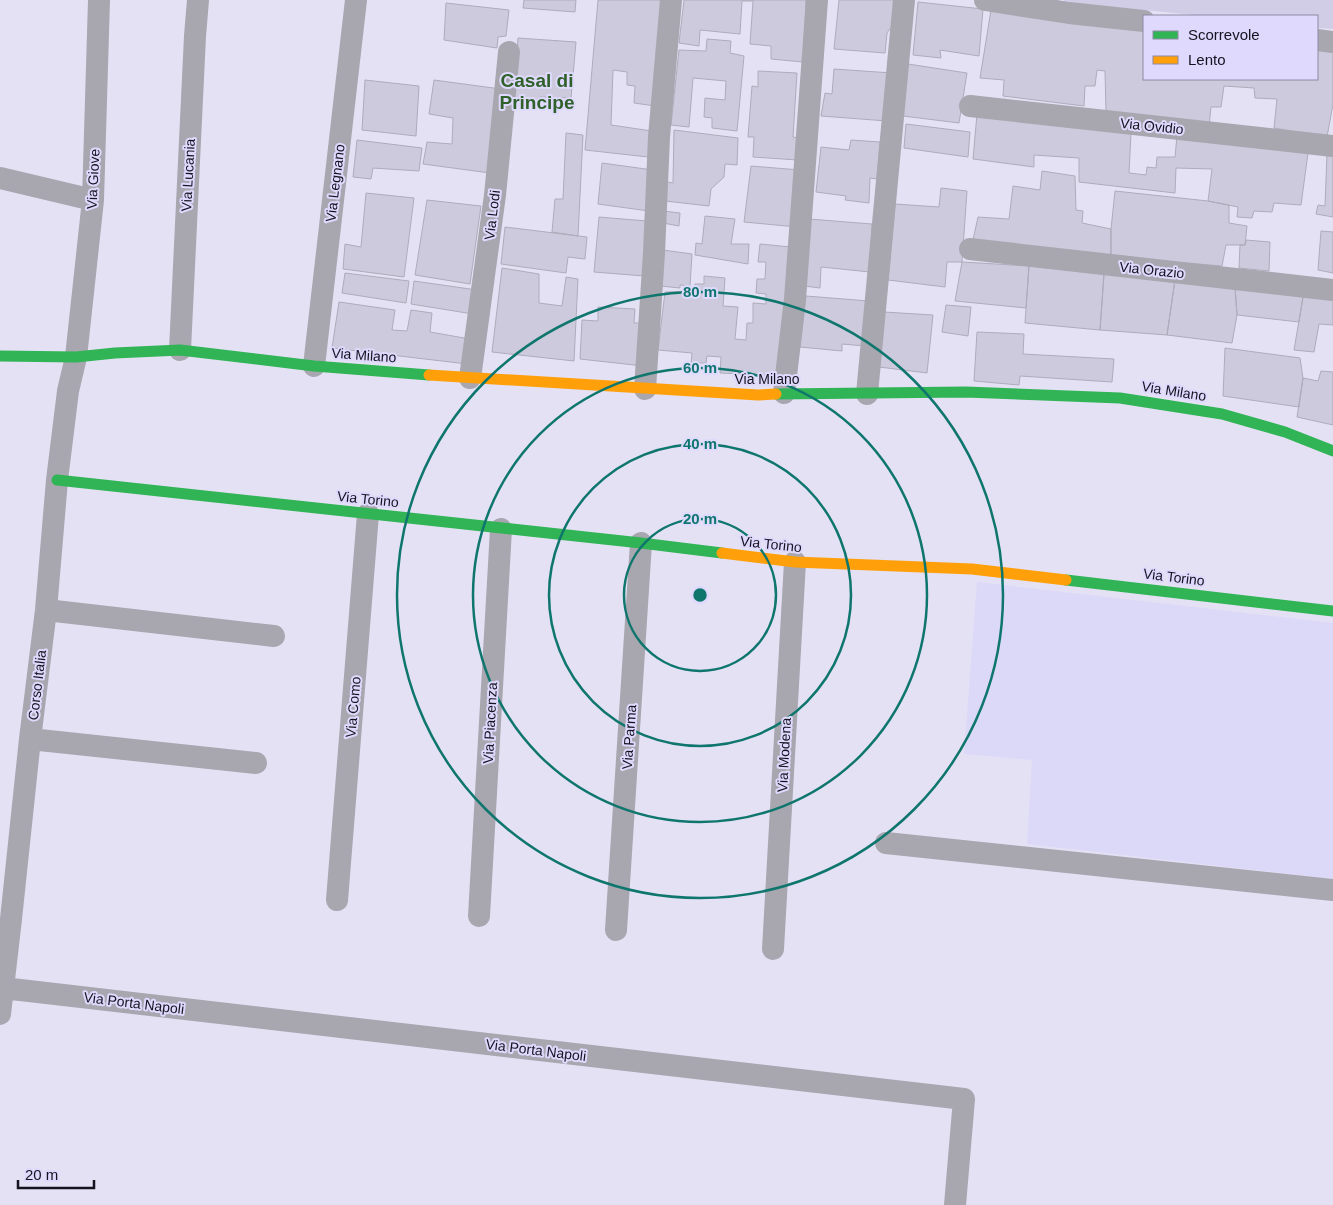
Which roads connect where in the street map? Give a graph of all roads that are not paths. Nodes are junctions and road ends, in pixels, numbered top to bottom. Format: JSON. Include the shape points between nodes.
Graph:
{"nodes":[{"id":1,"x":99,"y":0,"type":"edge"},
{"id":2,"x":198,"y":0,"type":"edge"},
{"id":3,"x":356,"y":0,"type":"edge"},
{"id":4,"x":671,"y":0,"type":"edge"},
{"id":5,"x":817,"y":0,"type":"edge"},
{"id":6,"x":904,"y":0,"type":"edge"},
{"id":7,"x":990,"y":0,"type":"edge"},
{"id":8,"x":1143,"y":21,"type":"edge"},
{"id":9,"x":1318,"y":40,"type":"edge"},
{"id":10,"x":1333,"y":42,"type":"edge"},
{"id":11,"x":509,"y":52,"type":"dead end"},
{"id":12,"x":970,"y":106,"type":"dead end"},
{"id":13,"x":1333,"y":146,"type":"edge"},
{"id":14,"x":0,"y":178,"type":"edge"},
{"id":15,"x":93,"y":200,"type":"junction"},
{"id":16,"x":970,"y":249,"type":"dead end"},
{"id":17,"x":1333,"y":290,"type":"edge"},
{"id":18,"x":180,"y":350,"type":"junction"},
{"id":19,"x":0,"y":356,"type":"edge"},
{"id":20,"x":76,"y":357,"type":"junction"},
{"id":21,"x":314,"y":366,"type":"junction"},
{"id":22,"x":470,"y":378,"type":"junction"},
{"id":23,"x":644,"y":389,"type":"junction"},
{"id":24,"x":784,"y":393,"type":"junction"},
{"id":25,"x":866,"y":394,"type":"junction"},
{"id":26,"x":1333,"y":451,"type":"edge"},
{"id":27,"x":57,"y":480,"type":"junction"},
{"id":28,"x":368,"y":514,"type":"junction"},
{"id":29,"x":501,"y":529,"type":"junction"},
{"id":30,"x":641,"y":543,"type":"junction"},
{"id":31,"x":795,"y":562,"type":"junction"},
{"id":32,"x":46,"y":610,"type":"junction"},
{"id":33,"x":1333,"y":611,"type":"edge"},
{"id":34,"x":274,"y":636,"type":"dead end"},
{"id":35,"x":30,"y":738,"type":"junction"},
{"id":36,"x":256,"y":763,"type":"dead end"},
{"id":37,"x":886,"y":843,"type":"dead end"},
{"id":38,"x":1333,"y":890,"type":"edge"},
{"id":39,"x":337,"y":900,"type":"dead end"},
{"id":40,"x":479,"y":916,"type":"dead end"},
{"id":41,"x":6,"y":918,"type":"edge"},
{"id":42,"x":616,"y":930,"type":"dead end"},
{"id":43,"x":773,"y":949,"type":"dead end"},
{"id":44,"x":3,"y":988,"type":"junction"},
{"id":45,"x":0,"y":1014,"type":"edge"},
{"id":46,"x":955,"y":1205,"type":"edge"}],
"edges":[{"from":1,"to":15,"type":"street","name":"Via Giove"},
{"from":2,"to":18,"type":"street","name":"Via Lucania"},
{"from":3,"to":21,"type":"street","name":"Via Legnano"},
{"from":4,"to":23,"type":"street"},
{"from":5,"to":24,"type":"street","via":[[796,289]]},
{"from":6,"to":25,"type":"street"},
{"from":7,"to":8,"type":"street"},
{"from":9,"to":10,"type":"street"},
{"from":11,"to":22,"type":"street","name":"Via Lodi","via":[[495,196]]},
{"from":12,"to":13,"type":"street","name":"Via Ovidio"},
{"from":14,"to":15,"type":"street"},
{"from":15,"to":20,"type":"street","name":"Via Giove"},
{"from":16,"to":17,"type":"street","name":"Via Orazio"},
{"from":18,"to":20,"type":"street","name":"Via Milano"},
{"from":18,"to":21,"type":"street","name":"Via Milano"},
{"from":19,"to":20,"type":"street","name":"Via Milano"},
{"from":20,"to":27,"type":"street","name":"Corso Italia","via":[[68,391]]},
{"from":21,"to":22,"type":"street","name":"Via Milano"},
{"from":22,"to":23,"type":"street","name":"Via Milano"},
{"from":23,"to":24,"type":"street","name":"Via Milano","via":[[758,395]]},
{"from":24,"to":25,"type":"street","name":"Via Milano"},
{"from":25,"to":26,"type":"street","name":"Via Milano","via":[[966,392],[1120,398],[1222,414],[1286,432]]},
{"from":27,"to":28,"type":"street","name":"Via Torino"},
{"from":27,"to":32,"type":"street","name":"Corso Italia"},
{"from":28,"to":29,"type":"street","name":"Via Torino"},
{"from":28,"to":39,"type":"street","name":"Via Como"},
{"from":29,"to":30,"type":"street","name":"Via Torino"},
{"from":29,"to":40,"type":"street","name":"Via Piacenza"},
{"from":30,"to":31,"type":"street","name":"Via Torino"},
{"from":30,"to":42,"type":"street","name":"Via Parma"},
{"from":31,"to":33,"type":"street","name":"Via Torino","via":[[972,569]]},
{"from":31,"to":43,"type":"street","name":"Via Modena"},
{"from":32,"to":34,"type":"street"},
{"from":32,"to":35,"type":"street","name":"Corso Italia"},
{"from":35,"to":36,"type":"street"},
{"from":35,"to":41,"type":"street","name":"Corso Italia"},
{"from":37,"to":38,"type":"street"},
{"from":41,"to":44,"type":"street","name":"Corso Italia"},
{"from":44,"to":45,"type":"street","name":"Corso Italia"},
{"from":44,"to":46,"type":"street","name":"Via Porta Napoli","via":[[964,1099]]}]}
